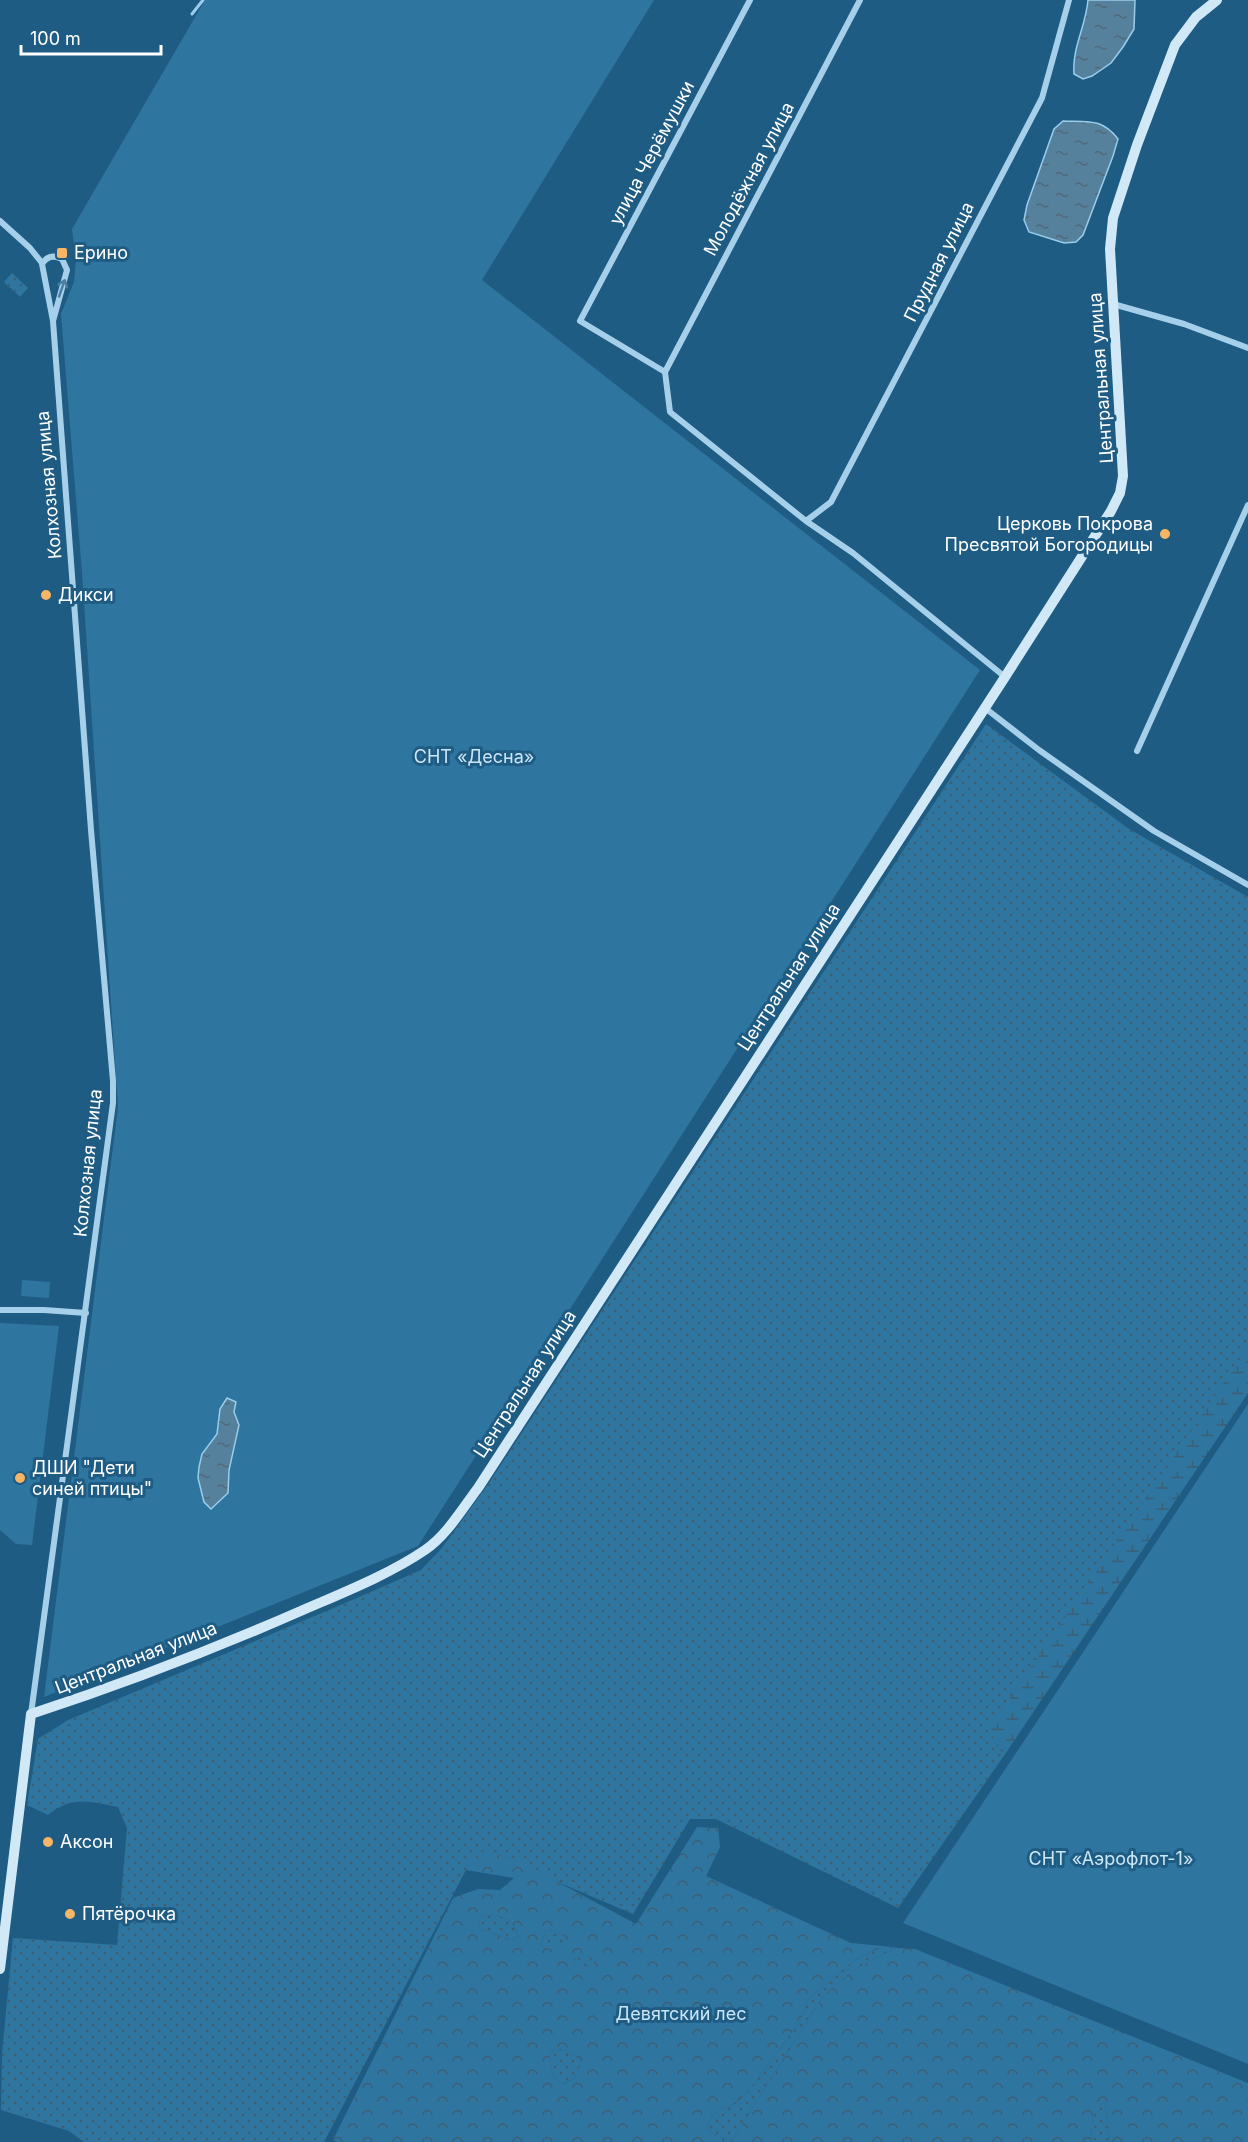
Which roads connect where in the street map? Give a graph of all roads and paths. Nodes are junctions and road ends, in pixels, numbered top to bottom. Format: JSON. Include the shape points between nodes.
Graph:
{"nodes":[{"id":1,"x":750,"y":0,"type":"edge"},
{"id":2,"x":860,"y":0,"type":"edge"},
{"id":3,"x":1069,"y":0,"type":"edge"},
{"id":4,"x":1217,"y":0,"type":"edge"},
{"id":5,"x":0,"y":221,"type":"edge"},
{"id":6,"x":42,"y":263,"type":"junction"},
{"id":7,"x":1113,"y":304,"type":"junction"},
{"id":8,"x":53,"y":321,"type":"junction"},
{"id":9,"x":1248,"y":348,"type":"edge"},
{"id":10,"x":665,"y":372,"type":"junction"},
{"id":11,"x":1248,"y":505,"type":"edge"},
{"id":12,"x":806,"y":521,"type":"junction"},
{"id":13,"x":1005,"y":677,"type":"junction"},
{"id":14,"x":985,"y":708,"type":"junction"},
{"id":15,"x":1137,"y":751,"type":"dead end"},
{"id":16,"x":1248,"y":885,"type":"edge"},
{"id":17,"x":0,"y":1310,"type":"edge"},
{"id":18,"x":86,"y":1313,"type":"junction"},
{"id":19,"x":31,"y":1714,"type":"junction"},
{"id":20,"x":0,"y":1969,"type":"edge"}],
"edges":[{"from":1,"to":10,"type":"street","name":"улица Черёмушки","via":[[579,321]]},
{"from":2,"to":10,"type":"street","name":"Молодёжная улица"},
{"from":3,"to":12,"type":"street","name":"Прудная улица","via":[[1042,98],[831,502]]},
{"from":4,"to":7,"type":"street","name":"Центральная улица","via":[[1196,17],[1175,45],[1137,145],[1113,218]]},
{"from":5,"to":6,"type":"street"},
{"from":6,"to":8,"type":"street","name":"Колхозная улица"},
{"from":8,"to":6,"type":"street","name":"Колхозная улица","one_way":true,"via":[[67,270],[65,262],[56,257]]},
{"from":7,"to":9,"type":"street"},
{"from":7,"to":13,"type":"street","name":"Центральная улица","via":[[1123,458],[1120,493]]},
{"from":8,"to":18,"type":"street","name":"Колхозная улица","via":[[113,1081],[113,1109]]},
{"from":10,"to":12,"type":"street","via":[[670,412]]},
{"from":11,"to":15,"type":"street"},
{"from":12,"to":13,"type":"street","via":[[853,553]]},
{"from":13,"to":14,"type":"street","name":"Центральная улица"},
{"from":14,"to":16,"type":"street","via":[[1154,831]]},
{"from":14,"to":19,"type":"street","name":"Центральная улица","via":[[447,1530],[426,1550],[357,1587],[252,1632]]},
{"from":17,"to":18,"type":"street"},
{"from":18,"to":19,"type":"street","name":"Колхозная улица"},
{"from":19,"to":20,"type":"street","name":"Колхозная улица"}]}
